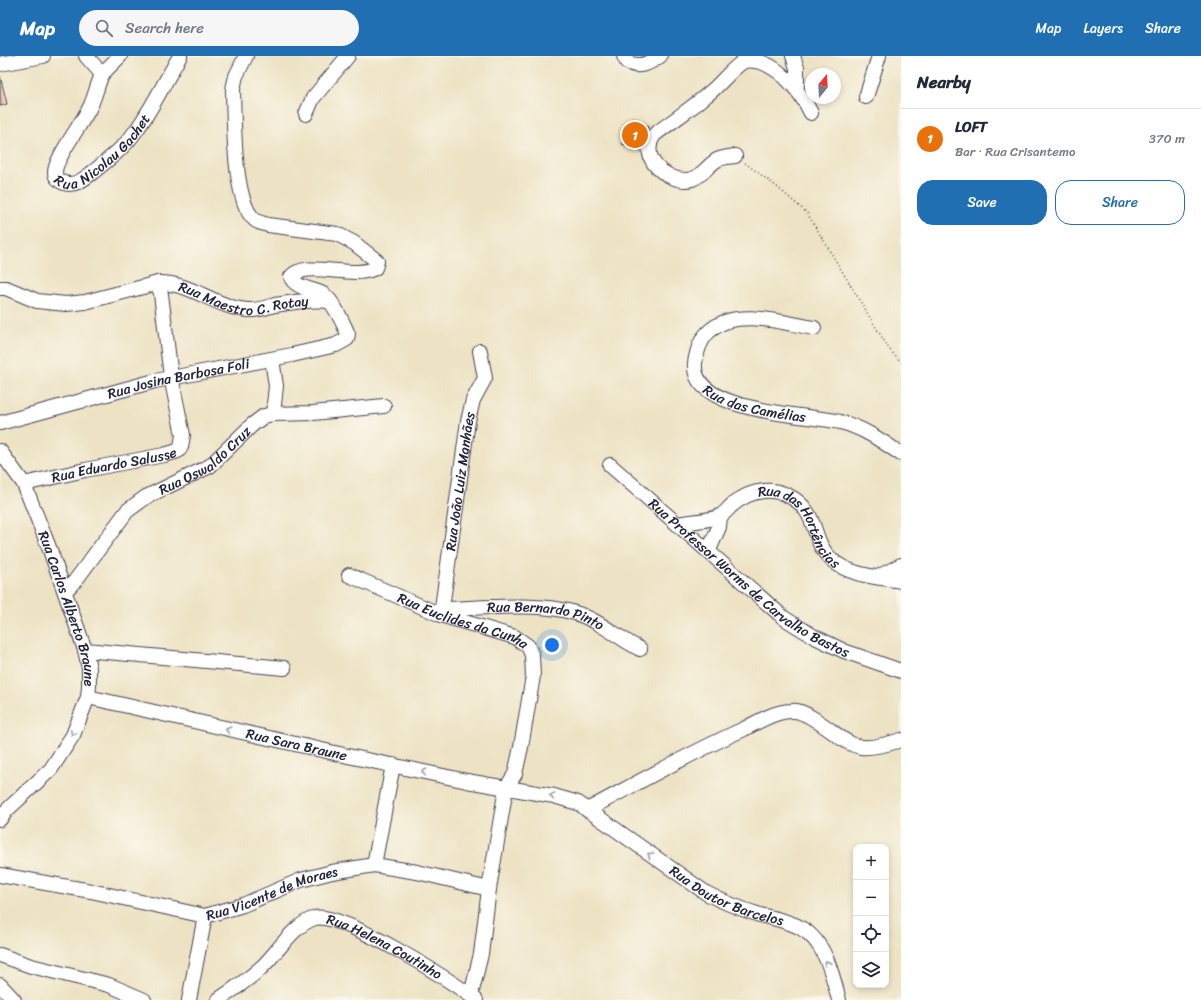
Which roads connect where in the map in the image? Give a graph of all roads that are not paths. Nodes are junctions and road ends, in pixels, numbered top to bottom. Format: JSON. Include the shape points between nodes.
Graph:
{"nodes":[{"id":1,"x":43,"y":56,"type":"edge"},
{"id":2,"x":86,"y":56,"type":"edge"},
{"id":3,"x":120,"y":56,"type":"edge"},
{"id":4,"x":180,"y":56,"type":"edge"},
{"id":5,"x":246,"y":56,"type":"edge"},
{"id":6,"x":348,"y":56,"type":"edge"},
{"id":7,"x":624,"y":56,"type":"edge"},
{"id":8,"x":660,"y":56,"type":"edge"},
{"id":9,"x":793,"y":56,"type":"edge"},
{"id":10,"x":880,"y":56,"type":"edge"},
{"id":11,"x":0,"y":64,"type":"edge"},
{"id":12,"x":102,"y":74,"type":"junction"},
{"id":13,"x":797,"y":86,"type":"junction"},
{"id":14,"x":866,"y":97,"type":"dead end"},
{"id":15,"x":811,"y":113,"type":"dead end"},
{"id":16,"x":306,"y":114,"type":"dead end"},
{"id":17,"x":735,"y":156,"type":"road end"},
{"id":18,"x":158,"y":283,"type":"junction"},
{"id":19,"x":0,"y":288,"type":"edge"},
{"id":20,"x":330,"y":300,"type":"junction"},
{"id":21,"x":814,"y":328,"type":"dead end"},
{"id":22,"x":480,"y":351,"type":"dead end"},
{"id":23,"x":272,"y":359,"type":"junction"},
{"id":24,"x":171,"y":377,"type":"junction"},
{"id":25,"x":384,"y":406,"type":"dead end"},
{"id":26,"x":273,"y":414,"type":"junction"},
{"id":27,"x":0,"y":423,"type":"edge"},
{"id":28,"x":0,"y":451,"type":"edge"},
{"id":29,"x":901,"y":454,"type":"edge"},
{"id":30,"x":610,"y":465,"type":"dead end"},
{"id":31,"x":24,"y":484,"type":"junction"},
{"id":32,"x":720,"y":516,"type":"junction"},
{"id":33,"x":678,"y":524,"type":"junction"},
{"id":34,"x":709,"y":550,"type":"junction"},
{"id":35,"x":901,"y":565,"type":"edge"},
{"id":36,"x":349,"y":575,"type":"dead end"},
{"id":37,"x":878,"y":577,"type":"junction"},
{"id":38,"x":901,"y":581,"type":"edge"},
{"id":39,"x":65,"y":590,"type":"junction"},
{"id":40,"x":442,"y":612,"type":"junction"},
{"id":41,"x":640,"y":648,"type":"dead end"},
{"id":42,"x":84,"y":650,"type":"junction"},
{"id":43,"x":284,"y":668,"type":"dead end"},
{"id":44,"x":901,"y":671,"type":"edge"},
{"id":45,"x":88,"y":697,"type":"junction"},
{"id":46,"x":901,"y":740,"type":"edge"},
{"id":47,"x":393,"y":765,"type":"junction"},
{"id":48,"x":506,"y":788,"type":"junction"},
{"id":49,"x":587,"y":810,"type":"junction"},
{"id":50,"x":0,"y":819,"type":"edge"},
{"id":51,"x":374,"y":865,"type":"junction"},
{"id":52,"x":0,"y":876,"type":"edge"},
{"id":53,"x":489,"y":888,"type":"junction"},
{"id":54,"x":205,"y":916,"type":"junction"},
{"id":55,"x":0,"y":955,"type":"edge"},
{"id":56,"x":0,"y":985,"type":"edge"},
{"id":57,"x":474,"y":998,"type":"edge"},
{"id":58,"x":14,"y":1000,"type":"edge"},
{"id":59,"x":144,"y":1000,"type":"edge"},
{"id":60,"x":189,"y":1000,"type":"edge"},
{"id":61,"x":218,"y":1000,"type":"edge"},
{"id":62,"x":839,"y":1000,"type":"edge"}],
"edges":[{"from":1,"to":11,"type":"street"},
{"from":2,"to":12,"type":"street"},
{"from":3,"to":12,"type":"street"},
{"from":4,"to":12,"type":"street","name":"Rua Nicolau Gachet","via":[[135,132],[113,156],[93,172],[75,184],[68,184],[56,176],[55,170],[62,153],[92,104]]},
{"from":5,"to":20,"type":"street","via":[[236,76],[233,90],[237,175],[250,215],[257,222],[275,226],[337,234],[354,242],[377,261],[375,268],[367,271],[311,270],[291,276],[295,283]]},
{"from":6,"to":16,"type":"street","via":[[313,98]]},
{"from":7,"to":8,"type":"street","via":[[627,62],[637,66],[649,63]]},
{"from":9,"to":13,"type":"street","via":[[797,68]]},
{"from":10,"to":14,"type":"street"},
{"from":13,"to":15,"type":"street"},
{"from":13,"to":17,"type":"street","via":[[775,62],[758,57],[748,59],[709,94],[654,135],[648,148],[654,165],[659,170],[686,180],[694,179],[718,160]]},
{"from":18,"to":19,"type":"street","name":"Rua Maestro C. Rotay","via":[[85,302],[66,304],[37,301]]},
{"from":18,"to":20,"type":"street","name":"Rua Maestro C. Rotay","via":[[178,284],[228,306],[248,310]]},
{"from":18,"to":24,"type":"street","name":"Rua Eduardo Salusse"},
{"from":20,"to":23,"type":"street","name":"Rua Josina Barbosa Foli","via":[[348,336],[343,343]]},
{"from":21,"to":29,"type":"street","name":"Rua das Camélias","via":[[744,318],[723,321],[706,333],[700,342],[696,377],[702,387],[733,404],[840,422],[881,440]]},
{"from":22,"to":40,"type":"street","name":"Rua João Luiz Manhães","via":[[485,378],[473,400],[469,415]]},
{"from":23,"to":24,"type":"street","name":"Rua Josina Barbosa Foli"},
{"from":23,"to":26,"type":"street","via":[[276,386]]},
{"from":24,"to":27,"type":"street","name":"Rua Josina Barbosa Foli"},
{"from":24,"to":31,"type":"street","name":"Rua Eduardo Salusse","via":[[183,435],[183,442],[178,451]]},
{"from":25,"to":26,"type":"street","name":"Rua Oswaldo Cruz"},
{"from":26,"to":39,"type":"street","name":"Rua Oswaldo Cruz","via":[[264,416],[252,425],[210,466],[146,497],[127,511],[75,581]]},
{"from":28,"to":31,"type":"street","name":"Rua Carlos Alberto Braune"},
{"from":30,"to":33,"type":"street","name":"Rua Professor Worms de Carvalho Bastos"},
{"from":31,"to":39,"type":"street","name":"Rua Carlos Alberto Braune"},
{"from":32,"to":33,"type":"street","name":"Rua das Hortências"},
{"from":32,"to":34,"type":"street","via":[[719,527]]},
{"from":32,"to":37,"type":"street","name":"Rua das Hortências","via":[[744,496],[764,490],[781,493],[793,498],[807,510],[819,542],[833,562],[850,571]]},
{"from":33,"to":34,"type":"street","name":"Rua Professor Worms de Carvalho Bastos"},
{"from":34,"to":44,"type":"street","name":"Rua Professor Worms de Carvalho Bastos","via":[[784,618],[844,651]]},
{"from":35,"to":37,"type":"street"},
{"from":36,"to":40,"type":"street","name":"Rua Euclides da Cunha"},
{"from":37,"to":38,"type":"street","name":"Rua das Hortências"},
{"from":39,"to":42,"type":"street","name":"Rua Carlos Alberto Braune"},
{"from":40,"to":41,"type":"street","name":"Rua Bernardo Pinto","via":[[534,608],[566,611],[584,616]]},
{"from":40,"to":48,"type":"street","name":"Rua Euclides da Cunha","via":[[515,637],[528,646],[532,655],[533,676],[522,747],[515,774]]},
{"from":42,"to":43,"type":"street"},
{"from":42,"to":45,"type":"street","name":"Rua Carlos Alberto Braune","via":[[89,668]]},
{"from":47,"to":45,"type":"street","name":"Rua Sara Braune","one_way":true},
{"from":45,"to":50,"type":"street","name":"Rua Carlos Alberto Braune","one_way":true,"via":[[73,735],[51,769]]},
{"from":46,"to":49,"type":"street","via":[[866,748],[854,746],[803,712],[780,712],[720,739]]},
{"from":48,"to":47,"type":"street","name":"Rua Sara Braune","one_way":true},
{"from":47,"to":51,"type":"street"},
{"from":49,"to":48,"type":"street","name":"Rua Sara Braune","one_way":true,"via":[[568,799]]},
{"from":48,"to":53,"type":"street"},
{"from":62,"to":49,"type":"street","name":"Rua Doutor Barcelos","one_way":true,"via":[[833,976],[823,953],[802,928],[726,903],[706,893]]},
{"from":51,"to":53,"type":"street","name":"Rua Vicente de Moraes"},
{"from":51,"to":54,"type":"street","name":"Rua Vicente de Moraes","via":[[301,880],[243,905]]},
{"from":52,"to":54,"type":"street","name":"Rua Vicente de Moraes"},
{"from":53,"to":57,"type":"street"},
{"from":54,"to":60,"type":"street"},
{"from":55,"to":59,"type":"street","via":[[109,985]]},
{"from":56,"to":58,"type":"street"},
{"from":57,"to":61,"type":"street","name":"Rua Helena Coutinho","via":[[414,958],[352,927],[320,918],[298,929],[261,968]]}]}
